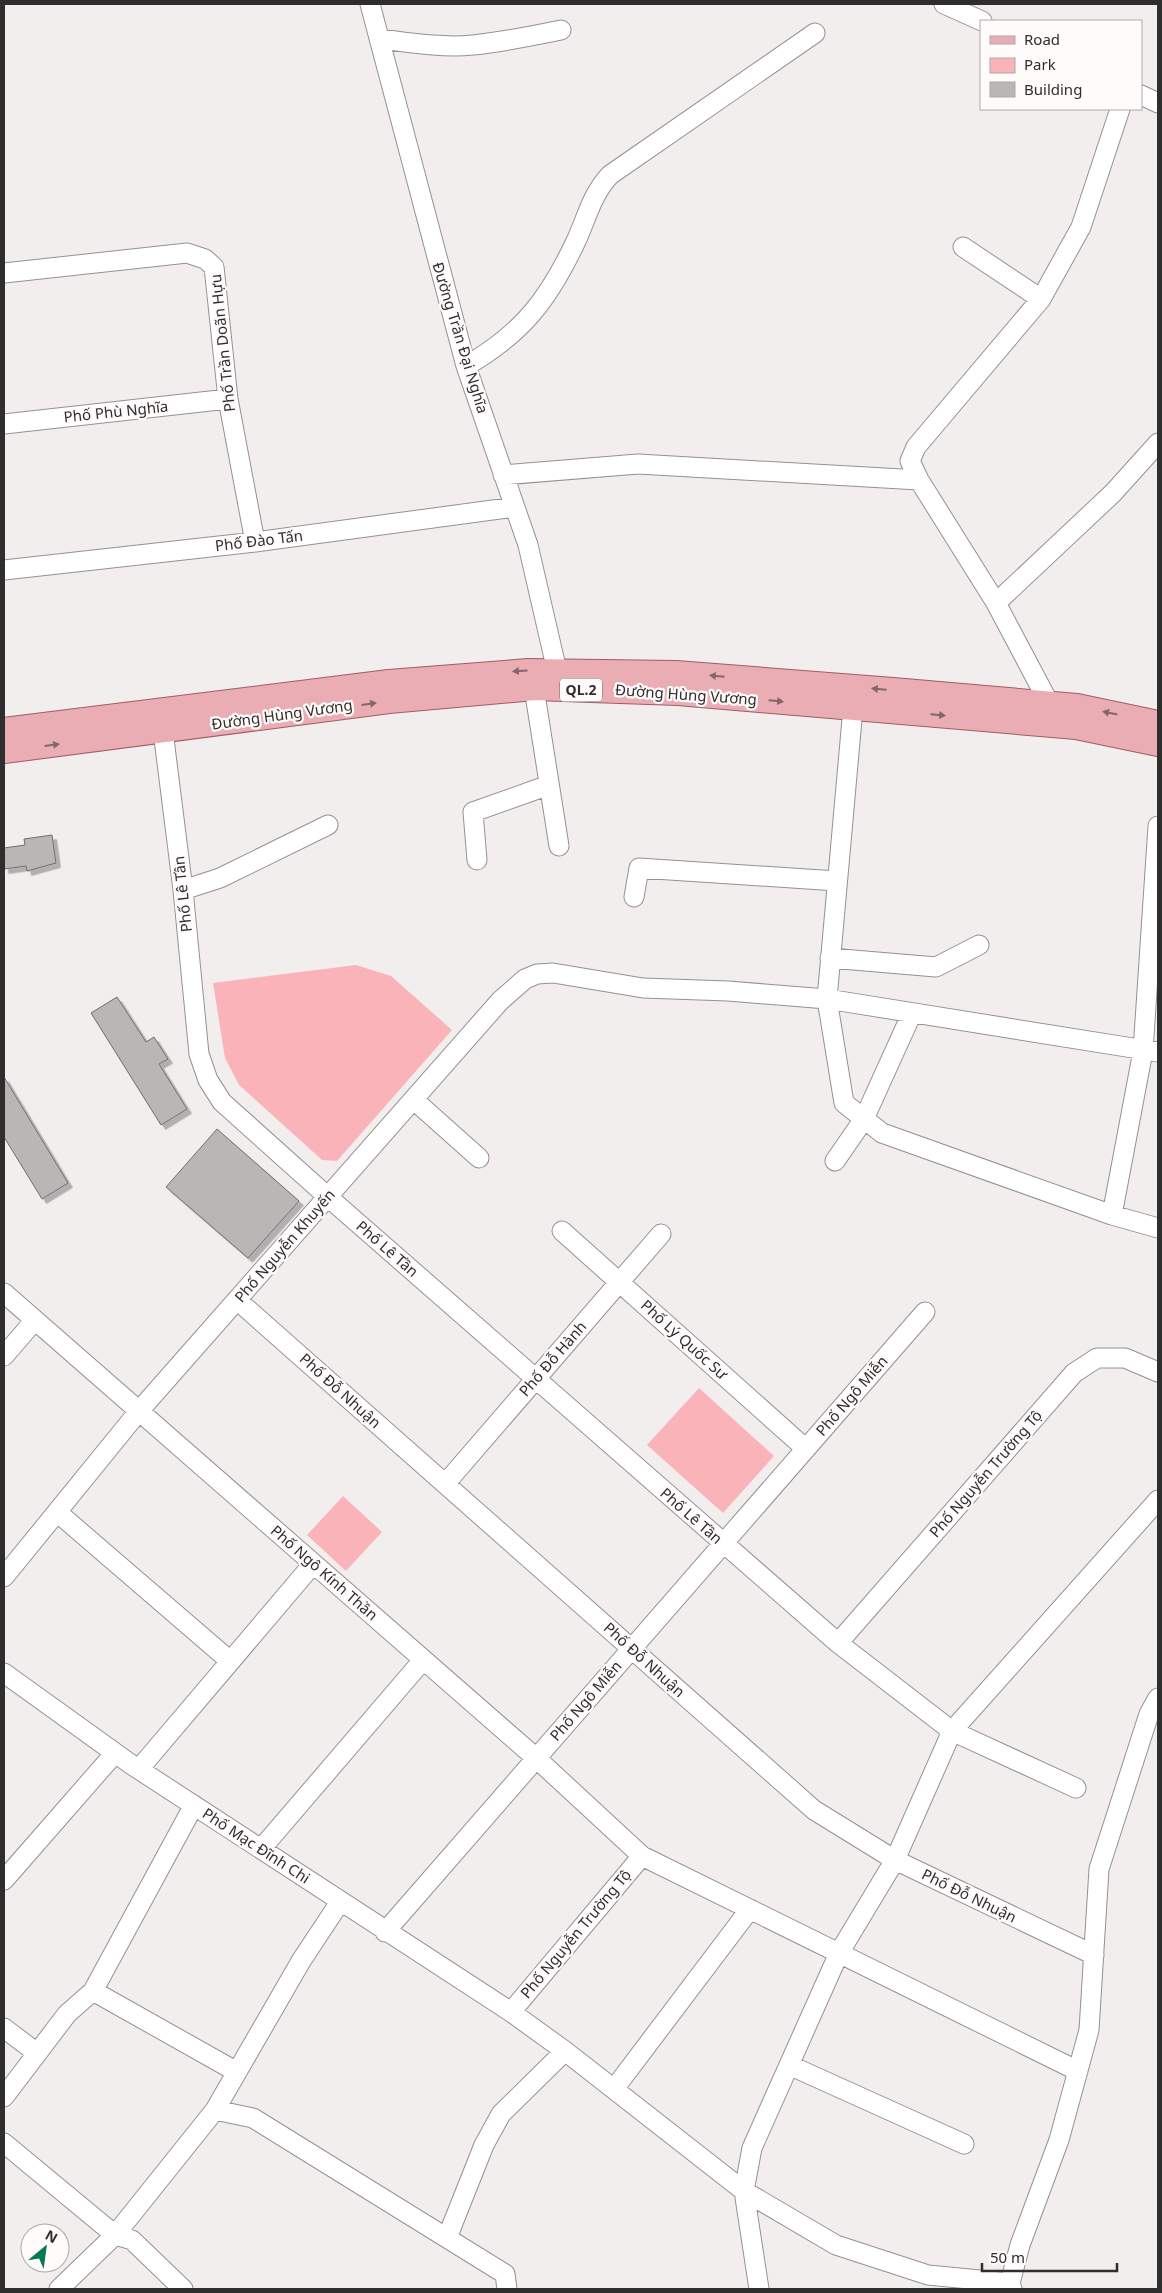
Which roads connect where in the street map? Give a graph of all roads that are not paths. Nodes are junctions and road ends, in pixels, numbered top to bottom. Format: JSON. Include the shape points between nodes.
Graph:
{"nodes":[{"id":1,"x":370,"y":4,"type":"edge"},
{"id":2,"x":944,"y":4,"type":"edge"},
{"id":3,"x":980,"y":20,"type":"edge"},
{"id":4,"x":560,"y":30,"type":"dead end"},
{"id":5,"x":815,"y":33,"type":"dead end"},
{"id":6,"x":381,"y":39,"type":"junction"},
{"id":7,"x":1142,"y":95,"type":"edge"},
{"id":8,"x":1158,"y":103,"type":"edge"},
{"id":9,"x":1120,"y":110,"type":"edge"},
{"id":10,"x":963,"y":247,"type":"dead end"},
{"id":11,"x":4,"y":273,"type":"edge"},
{"id":12,"x":1041,"y":299,"type":"junction"},
{"id":13,"x":466,"y":366,"type":"junction"},
{"id":14,"x":228,"y":400,"type":"junction"},
{"id":15,"x":4,"y":424,"type":"edge"},
{"id":16,"x":1158,"y":443,"type":"edge"},
{"id":17,"x":503,"y":474,"type":"junction"},
{"id":18,"x":919,"y":480,"type":"junction"},
{"id":19,"x":514,"y":507,"type":"junction"},
{"id":20,"x":254,"y":542,"type":"junction"},
{"id":21,"x":4,"y":570,"type":"edge"},
{"id":22,"x":996,"y":603,"type":"junction"},
{"id":23,"x":559,"y":680,"type":"junction"},
{"id":24,"x":534,"y":688,"type":"junction"},
{"id":25,"x":1050,"y":705,"type":"junction"},
{"id":26,"x":853,"y":708,"type":"junction"},
{"id":27,"x":1158,"y":723,"type":"edge"},
{"id":28,"x":4,"y":730,"type":"edge"},
{"id":29,"x":163,"y":731,"type":"junction"},
{"id":30,"x":1158,"y":744,"type":"edge"},
{"id":31,"x":4,"y":751,"type":"edge"},
{"id":32,"x":549,"y":784,"type":"junction"},
{"id":33,"x":328,"y":825,"type":"dead end"},
{"id":34,"x":1158,"y":826,"type":"edge"},
{"id":35,"x":559,"y":846,"type":"dead end"},
{"id":36,"x":477,"y":860,"type":"dead end"},
{"id":37,"x":837,"y":881,"type":"junction"},
{"id":38,"x":183,"y":890,"type":"junction"},
{"id":39,"x":634,"y":897,"type":"dead end"},
{"id":40,"x":979,"y":945,"type":"dead end"},
{"id":41,"x":830,"y":958,"type":"junction"},
{"id":42,"x":827,"y":999,"type":"junction"},
{"id":43,"x":912,"y":1013,"type":"junction"},
{"id":44,"x":1151,"y":1051,"type":"edge"},
{"id":45,"x":414,"y":1100,"type":"junction"},
{"id":46,"x":864,"y":1119,"type":"junction"},
{"id":47,"x":479,"y":1158,"type":"dead end"},
{"id":48,"x":835,"y":1161,"type":"dead end"},
{"id":49,"x":328,"y":1197,"type":"junction"},
{"id":50,"x":1112,"y":1215,"type":"junction"},
{"id":51,"x":1158,"y":1228,"type":"edge"},
{"id":52,"x":562,"y":1231,"type":"dead end"},
{"id":53,"x":661,"y":1234,"type":"dead end"},
{"id":54,"x":620,"y":1282,"type":"junction"},
{"id":55,"x":4,"y":1293,"type":"edge"},
{"id":56,"x":237,"y":1300,"type":"junction"},
{"id":57,"x":925,"y":1312,"type":"dead end"},
{"id":58,"x":35,"y":1320,"type":"junction"},
{"id":59,"x":4,"y":1356,"type":"edge"},
{"id":60,"x":1158,"y":1372,"type":"edge"},
{"id":61,"x":536,"y":1379,"type":"junction"},
{"id":62,"x":139,"y":1411,"type":"junction"},
{"id":63,"x":806,"y":1448,"type":"junction"},
{"id":64,"x":445,"y":1484,"type":"junction"},
{"id":65,"x":1158,"y":1500,"type":"edge"},
{"id":66,"x":57,"y":1512,"type":"junction"},
{"id":67,"x":723,"y":1544,"type":"junction"},
{"id":68,"x":313,"y":1564,"type":"junction"},
{"id":69,"x":4,"y":1577,"type":"edge"},
{"id":70,"x":838,"y":1643,"type":"junction"},
{"id":71,"x":631,"y":1649,"type":"junction"},
{"id":72,"x":423,"y":1660,"type":"junction"},
{"id":73,"x":230,"y":1661,"type":"junction"},
{"id":74,"x":4,"y":1674,"type":"edge"},
{"id":75,"x":1158,"y":1698,"type":"edge"},
{"id":76,"x":952,"y":1731,"type":"junction"},
{"id":77,"x":115,"y":1752,"type":"junction"},
{"id":78,"x":536,"y":1758,"type":"junction"},
{"id":79,"x":138,"y":1769,"type":"junction"},
{"id":80,"x":1076,"y":1788,"type":"dead end"},
{"id":81,"x":194,"y":1805,"type":"junction"},
{"id":82,"x":261,"y":1849,"type":"junction"},
{"id":83,"x":642,"y":1856,"type":"junction"},
{"id":84,"x":894,"y":1860,"type":"junction"},
{"id":85,"x":4,"y":1880,"type":"edge"},
{"id":86,"x":340,"y":1902,"type":"junction"},
{"id":87,"x":750,"y":1909,"type":"junction"},
{"id":88,"x":385,"y":1932,"type":"junction"},
{"id":89,"x":839,"y":1953,"type":"junction"},
{"id":90,"x":1094,"y":1956,"type":"junction"},
{"id":91,"x":93,"y":1991,"type":"junction"},
{"id":92,"x":511,"y":2012,"type":"junction"},
{"id":93,"x":4,"y":2028,"type":"edge"},
{"id":94,"x":565,"y":2051,"type":"junction"},
{"id":95,"x":37,"y":2053,"type":"junction"},
{"id":96,"x":789,"y":2065,"type":"junction"},
{"id":97,"x":1078,"y":2071,"type":"junction"},
{"id":98,"x":237,"y":2072,"type":"junction"},
{"id":99,"x":614,"y":2089,"type":"junction"},
{"id":100,"x":4,"y":2096,"type":"edge"},
{"id":101,"x":216,"y":2110,"type":"junction"},
{"id":102,"x":4,"y":2143,"type":"edge"},
{"id":103,"x":964,"y":2144,"type":"dead end"},
{"id":104,"x":744,"y":2190,"type":"junction"},
{"id":105,"x":115,"y":2235,"type":"junction"},
{"id":106,"x":447,"y":2238,"type":"junction"},
{"id":107,"x":1011,"y":2286,"type":"edge"},
{"id":108,"x":59,"y":2289,"type":"edge"},
{"id":109,"x":183,"y":2289,"type":"edge"},
{"id":110,"x":507,"y":2289,"type":"edge"},
{"id":111,"x":759,"y":2289,"type":"edge"}],
"edges":[{"from":1,"to":6,"type":"street","name":"Đường Trần Đại Nghĩa"},
{"from":2,"to":3,"type":"street"},
{"from":4,"to":6,"type":"street","via":[[472,45],[441,46]]},
{"from":5,"to":13,"type":"street","via":[[610,176],[593,197],[568,258],[532,313],[510,338]]},
{"from":6,"to":13,"type":"street","name":"Đường Trần Đại Nghĩa"},
{"from":7,"to":8,"type":"street"},
{"from":9,"to":12,"type":"street","via":[[1081,227]]},
{"from":10,"to":12,"type":"street"},
{"from":11,"to":14,"type":"street","name":"Phố Trần Doãn Hựu","via":[[187,253],[205,259],[214,267]]},
{"from":12,"to":18,"type":"street","via":[[916,447],[910,461]]},
{"from":13,"to":17,"type":"street","name":"Đường Trần Đại Nghĩa"},
{"from":14,"to":15,"type":"street","name":"Phố Phù Nghĩa"},
{"from":14,"to":20,"type":"street","name":"Phố Trần Doãn Hựu"},
{"from":16,"to":22,"type":"street","via":[[1113,493]]},
{"from":17,"to":18,"type":"street","via":[[638,464]]},
{"from":17,"to":19,"type":"street","name":"Đường Trần Đại Nghĩa"},
{"from":18,"to":22,"type":"street"},
{"from":19,"to":20,"type":"street","name":"Phố Đào Tấn"},
{"from":19,"to":23,"type":"street","name":"Đường Trần Đại Nghĩa","via":[[528,545]]},
{"from":20,"to":21,"type":"street","name":"Phố Đào Tấn"},
{"from":22,"to":25,"type":"street"},
{"from":23,"to":24,"type":"main road","name":"Đường Hùng Vương","number":"QL.2"},
{"from":25,"to":23,"type":"main road","name":"Đường Hùng Vương","number":"QL.2","one_way":true,"via":[[676,672]]},
{"from":23,"to":26,"type":"main road","name":"Đường Hùng Vương","number":"QL.2","one_way":true},
{"from":23,"to":28,"type":"main road","name":"Đường Hùng Vương","number":"QL.2","one_way":true,"via":[[528,671],[389,682]]},
{"from":29,"to":24,"type":"main road","name":"Đường Hùng Vương","number":"QL.2","one_way":true,"via":[[389,701]]},
{"from":24,"to":32,"type":"street"},
{"from":27,"to":25,"type":"main road","name":"Đường Hùng Vương","number":"QL.2","one_way":true,"via":[[1077,706]]},
{"from":26,"to":30,"type":"main road","name":"Đường Hùng Vương","number":"QL.2","one_way":true,"via":[[1076,727]]},
{"from":26,"to":37,"type":"street"},
{"from":31,"to":29,"type":"main road","name":"Đường Hùng Vương","number":"QL.2","one_way":true},
{"from":29,"to":38,"type":"street","name":"Phố Lê Tần"},
{"from":32,"to":35,"type":"street"},
{"from":32,"to":36,"type":"street","via":[[473,812]]},
{"from":33,"to":38,"type":"street","via":[[220,878]]},
{"from":34,"to":44,"type":"street"},
{"from":37,"to":39,"type":"street","via":[[640,868]]},
{"from":37,"to":41,"type":"street"},
{"from":38,"to":49,"type":"street","name":"Phố Lê Tần","via":[[198,1054],[208,1080],[222,1102]]},
{"from":40,"to":41,"type":"street","via":[[936,967]]},
{"from":41,"to":42,"type":"street"},
{"from":42,"to":43,"type":"street","name":"Phố Nguyễn Khuyến"},
{"from":42,"to":45,"type":"street","name":"Phố Nguyễn Khuyến","via":[[728,990],[643,988],[553,973],[537,974],[512,989]]},
{"from":42,"to":46,"type":"street","via":[[844,1103]]},
{"from":43,"to":44,"type":"street","name":"Phố Nguyễn Khuyến"},
{"from":43,"to":46,"type":"street"},
{"from":44,"to":50,"type":"street"},
{"from":45,"to":47,"type":"street"},
{"from":45,"to":49,"type":"street","name":"Phố Nguyễn Khuyến"},
{"from":46,"to":48,"type":"street"},
{"from":46,"to":50,"type":"street","via":[[882,1133]]},
{"from":49,"to":56,"type":"street","name":"Phố Nguyễn Khuyến"},
{"from":49,"to":61,"type":"street","name":"Phố Lê Tần"},
{"from":50,"to":51,"type":"street"},
{"from":52,"to":54,"type":"street","name":"Phố Lý Quốc Sư"},
{"from":53,"to":54,"type":"street","name":"Phố Đỗ Hành"},
{"from":54,"to":61,"type":"street","name":"Phố Đỗ Hành"},
{"from":54,"to":63,"type":"street","name":"Phố Lý Quốc Sư"},
{"from":55,"to":58,"type":"street","name":"Phố Ngô Kính Thần"},
{"from":56,"to":62,"type":"street","name":"Phố Nguyễn Khuyến"},
{"from":56,"to":64,"type":"street","name":"Phố Đỗ Nhuận"},
{"from":57,"to":63,"type":"street","name":"Phố Ngô Miễn"},
{"from":58,"to":59,"type":"street"},
{"from":58,"to":62,"type":"street","name":"Phố Ngô Kính Thần"},
{"from":60,"to":70,"type":"street","name":"Phố Nguyễn Trường Tộ","via":[[1125,1358],[1097,1358],[1074,1373]]},
{"from":61,"to":64,"type":"street","name":"Phố Đỗ Hành"},
{"from":61,"to":67,"type":"street","name":"Phố Lê Tần"},
{"from":62,"to":66,"type":"street","name":"Phố Nguyễn Khuyến"},
{"from":62,"to":68,"type":"street","name":"Phố Ngô Kính Thần"},
{"from":63,"to":67,"type":"street","name":"Phố Ngô Miễn"},
{"from":64,"to":71,"type":"street","name":"Phố Đỗ Nhuận"},
{"from":65,"to":76,"type":"street"},
{"from":66,"to":69,"type":"street","name":"Phố Nguyễn Khuyến"},
{"from":66,"to":73,"type":"street"},
{"from":67,"to":70,"type":"street","name":"Phố Lê Tần"},
{"from":67,"to":71,"type":"street","name":"Phố Ngô Miễn"},
{"from":68,"to":72,"type":"street","name":"Phố Ngô Kính Thần"},
{"from":68,"to":73,"type":"street"},
{"from":70,"to":76,"type":"street","name":"Phố Lê Tần"},
{"from":71,"to":78,"type":"street","name":"Phố Ngô Miễn"},
{"from":71,"to":84,"type":"street","name":"Phố Đỗ Nhuận","via":[[814,1810]]},
{"from":72,"to":78,"type":"street","name":"Phố Ngô Kính Thần"},
{"from":72,"to":82,"type":"street"},
{"from":73,"to":79,"type":"street"},
{"from":74,"to":77,"type":"street","name":"Phố Mạc Đĩnh Chi"},
{"from":75,"to":90,"type":"street","via":[[1149,1714],[1099,1869]]},
{"from":76,"to":80,"type":"street","name":"Phố Lê Tần"},
{"from":76,"to":84,"type":"street"},
{"from":77,"to":79,"type":"street","name":"Phố Mạc Đĩnh Chi"},
{"from":77,"to":85,"type":"street"},
{"from":78,"to":83,"type":"street","name":"Phố Ngô Kính Thần"},
{"from":78,"to":88,"type":"street","name":"Phố Ngô Miễn"},
{"from":79,"to":81,"type":"street","name":"Phố Mạc Đĩnh Chi"},
{"from":81,"to":82,"type":"street","name":"Phố Mạc Đĩnh Chi"},
{"from":81,"to":91,"type":"street"},
{"from":82,"to":86,"type":"street","name":"Phố Mạc Đĩnh Chi"},
{"from":83,"to":87,"type":"street","name":"Phố Ngô Kính Thần"},
{"from":83,"to":92,"type":"street","name":"Phố Nguyễn Trường Tộ"},
{"from":84,"to":89,"type":"street"},
{"from":84,"to":90,"type":"street","name":"Phố Đỗ Nhuận"},
{"from":86,"to":88,"type":"street","name":"Phố Mạc Đĩnh Chi"},
{"from":86,"to":98,"type":"street","via":[[301,1961]]},
{"from":87,"to":89,"type":"street","name":"Phố Ngô Kính Thần"},
{"from":87,"to":99,"type":"street"},
{"from":88,"to":92,"type":"street","name":"Phố Mạc Đĩnh Chi"},
{"from":89,"to":96,"type":"street"},
{"from":89,"to":97,"type":"street","name":"Phố Ngô Kính Thần"},
{"from":90,"to":97,"type":"street","via":[[1089,2030]]},
{"from":91,"to":95,"type":"street","via":[[67,2014]]},
{"from":91,"to":98,"type":"street"},
{"from":92,"to":94,"type":"street","name":"Phố Mạc Đĩnh Chi"},
{"from":93,"to":95,"type":"street"},
{"from":94,"to":99,"type":"street","name":"Phố Mạc Đĩnh Chi"},
{"from":94,"to":106,"type":"street","via":[[501,2114],[484,2145]]},
{"from":95,"to":100,"type":"street"},
{"from":96,"to":103,"type":"street"},
{"from":96,"to":104,"type":"street","via":[[752,2148]]},
{"from":97,"to":107,"type":"street","via":[[1059,2140],[1020,2245]]},
{"from":98,"to":101,"type":"street"},
{"from":99,"to":104,"type":"street","name":"Phố Mạc Đĩnh Chi"},
{"from":101,"to":105,"type":"street"},
{"from":101,"to":106,"type":"street","via":[[253,2118]]},
{"from":102,"to":105,"type":"street"},
{"from":104,"to":107,"type":"street","via":[[836,2245],[928,2275]]},
{"from":104,"to":111,"type":"street"},
{"from":105,"to":108,"type":"street"},
{"from":105,"to":109,"type":"street","via":[[132,2240]]},
{"from":106,"to":110,"type":"street","via":[[505,2274]]}]}
